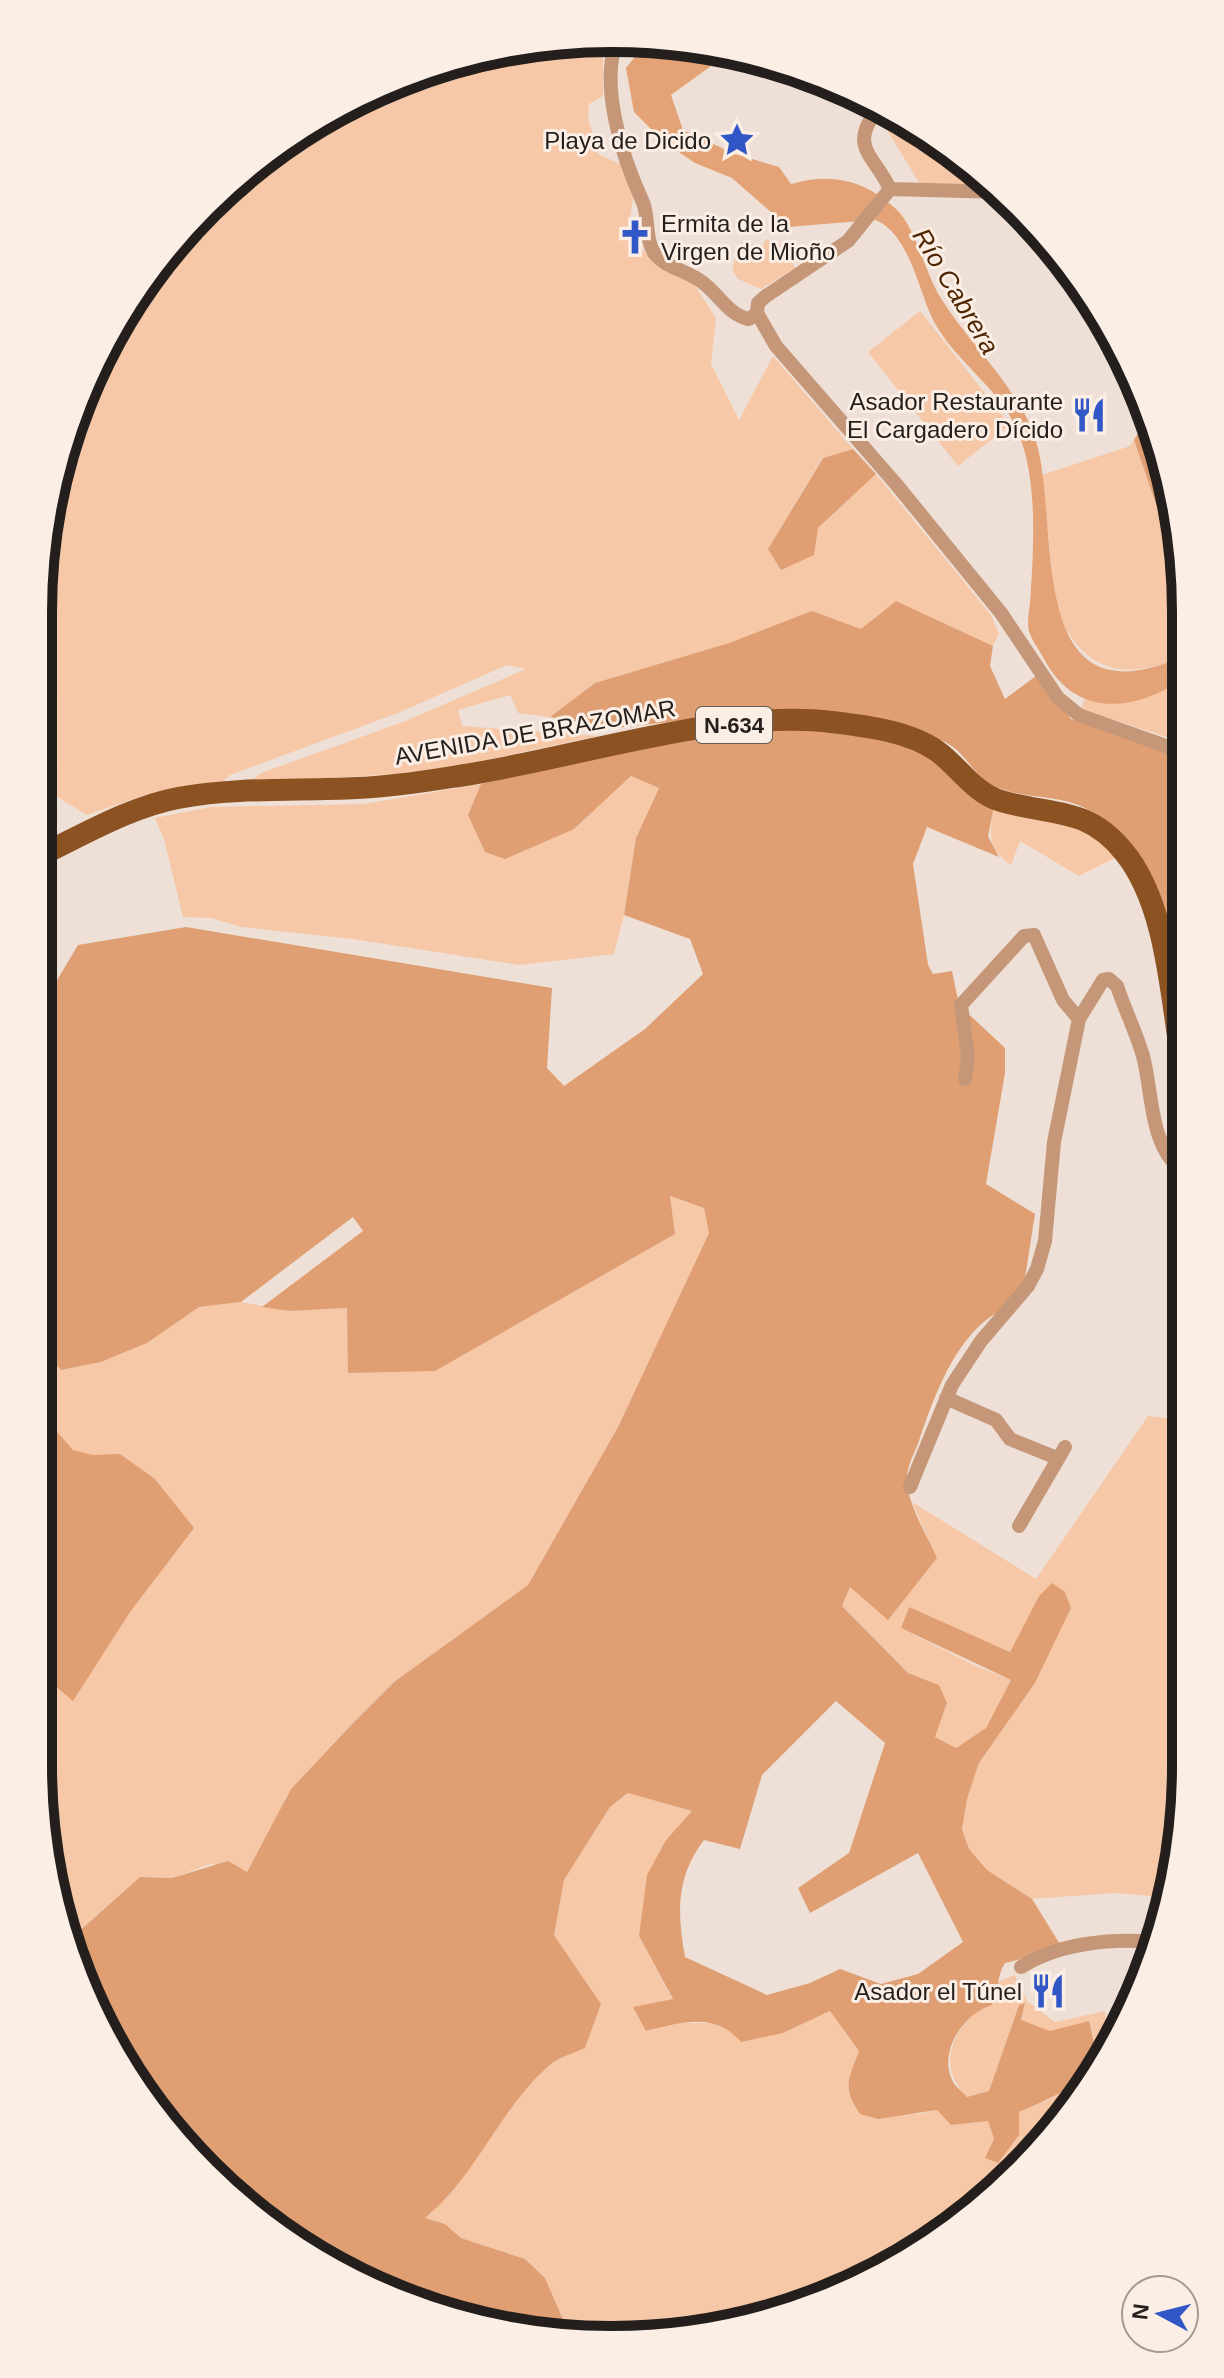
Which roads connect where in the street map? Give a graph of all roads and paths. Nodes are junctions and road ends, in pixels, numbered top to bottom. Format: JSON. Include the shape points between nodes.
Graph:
{"nodes":[{"id":1,"x":615,"y":52,"type":"edge"},
{"id":2,"x":872,"y":117,"type":"edge"},
{"id":3,"x":890,"y":189,"type":"junction"},
{"id":4,"x":982,"y":191,"type":"edge"},
{"id":5,"x":757,"y":313,"type":"junction"},
{"id":6,"x":1172,"y":750,"type":"edge"},
{"id":7,"x":52,"y":850,"type":"edge"},
{"id":8,"x":1172,"y":1005,"type":"edge"},
{"id":9,"x":1079,"y":1019,"type":"junction"},
{"id":10,"x":965,"y":1079,"type":"dead end"},
{"id":11,"x":1172,"y":1161,"type":"edge"},
{"id":12,"x":946,"y":1398,"type":"junction"},
{"id":13,"x":910,"y":1487,"type":"dead end"},
{"id":14,"x":1019,"y":1526,"type":"dead end"},
{"id":15,"x":1144,"y":1941,"type":"edge"},
{"id":16,"x":1021,"y":1967,"type":"dead end"}],
"edges":[{"from":1,"to":5,"type":"street","via":[[613,97],[627,168],[643,201],[653,252],[706,285],[733,314],[749,319]]},
{"from":2,"to":3,"type":"street","via":[[863,129],[868,160]]},
{"from":3,"to":4,"type":"street"},
{"from":3,"to":5,"type":"street","via":[[848,241],[766,296]]},
{"from":5,"to":6,"type":"street","via":[[776,346],[1001,613],[1058,698],[1079,715]]},
{"from":7,"to":8,"type":"highway","name":"AVENIDA DE BRAZOMAR","number":"N-634","via":[[177,798],[361,788],[453,777],[733,725],[830,722],[920,741],[998,800],[1082,817],[1105,833],[1125,853],[1156,914]]},
{"from":9,"to":10,"type":"street","via":[[1063,1000],[1034,935],[1024,936],[961,1005],[968,1056]]},
{"from":9,"to":11,"type":"street","via":[[1103,980],[1114,981],[1143,1055],[1160,1142]]},
{"from":9,"to":12,"type":"street","via":[[1054,1142],[1045,1241],[1037,1269],[981,1341]]},
{"from":12,"to":13,"type":"street"},
{"from":12,"to":14,"type":"street","via":[[996,1420],[1010,1439],[1061,1453]]},
{"from":15,"to":16,"type":"street","via":[[1042,1954]]}]}
